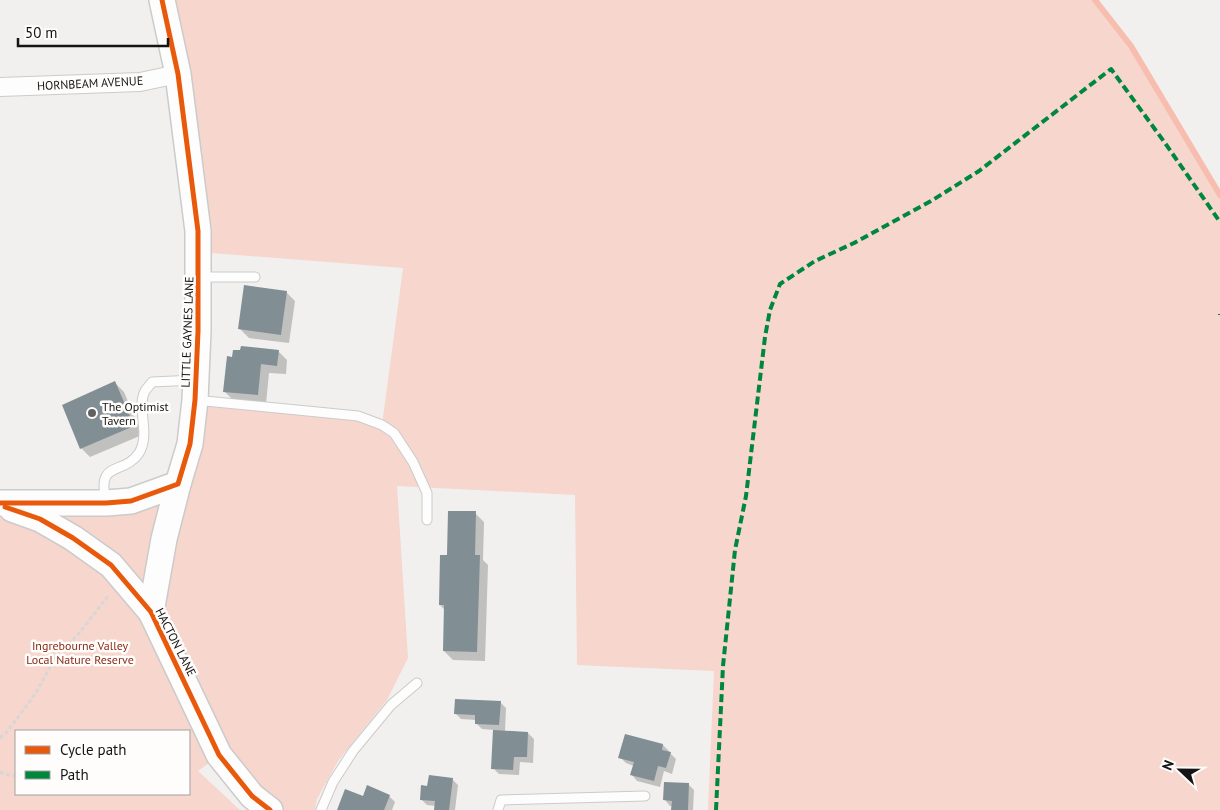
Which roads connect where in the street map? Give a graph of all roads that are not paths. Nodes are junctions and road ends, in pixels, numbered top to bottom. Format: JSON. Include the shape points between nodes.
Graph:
{"nodes":[{"id":1,"x":162,"y":0,"type":"edge"},
{"id":2,"x":178,"y":74,"type":"junction"},
{"id":3,"x":0,"y":87,"type":"edge"},
{"id":4,"x":199,"y":277,"type":"junction"},
{"id":5,"x":255,"y":277,"type":"dead end"},
{"id":6,"x":195,"y":390,"type":"junction"},
{"id":7,"x":178,"y":484,"type":"junction"},
{"id":8,"x":106,"y":503,"type":"junction"},
{"id":9,"x":0,"y":504,"type":"edge"},
{"id":10,"x":427,"y":520,"type":"dead end"},
{"id":11,"x":151,"y":612,"type":"junction"},
{"id":12,"x":417,"y":683,"type":"dead end"},
{"id":13,"x":645,"y":796,"type":"dead end"},
{"id":14,"x":270,"y":810,"type":"edge"},
{"id":15,"x":321,"y":810,"type":"edge"},
{"id":16,"x":498,"y":810,"type":"edge"}],
"edges":[{"from":1,"to":2,"type":"street","name":"LITTLE GAYNES LANE"},
{"from":2,"to":3,"type":"street","name":"HORNBEAM AVENUE","via":[[140,82]]},
{"from":2,"to":4,"type":"street","name":"LITTLE GAYNES LANE","via":[[198,231]]},
{"from":4,"to":5,"type":"lane"},
{"from":4,"to":6,"type":"street","name":"LITTLE GAYNES LANE"},
{"from":6,"to":7,"type":"street","name":"LITTLE GAYNES LANE","via":[[190,444]]},
{"from":6,"to":8,"type":"lane","via":[[152,382],[144,392],[144,440],[138,454],[107,473],[103,481]]},
{"from":6,"to":10,"type":"lane","via":[[358,416],[382,425],[394,433],[414,462],[427,493]]},
{"from":7,"to":8,"type":"street","via":[[131,501]]},
{"from":7,"to":11,"type":"street","name":"LITTLE GAYNES LANE"},
{"from":8,"to":9,"type":"street"},
{"from":9,"to":11,"type":"street","name":"HACTON LANE","via":[[40,519],[73,538],[110,565]]},
{"from":11,"to":14,"type":"street","name":"HACTON LANE","via":[[219,756],[252,796]]},
{"from":12,"to":15,"type":"lane","via":[[391,705],[353,751],[333,782]]},
{"from":13,"to":16,"type":"lane","via":[[501,800]]}]}
